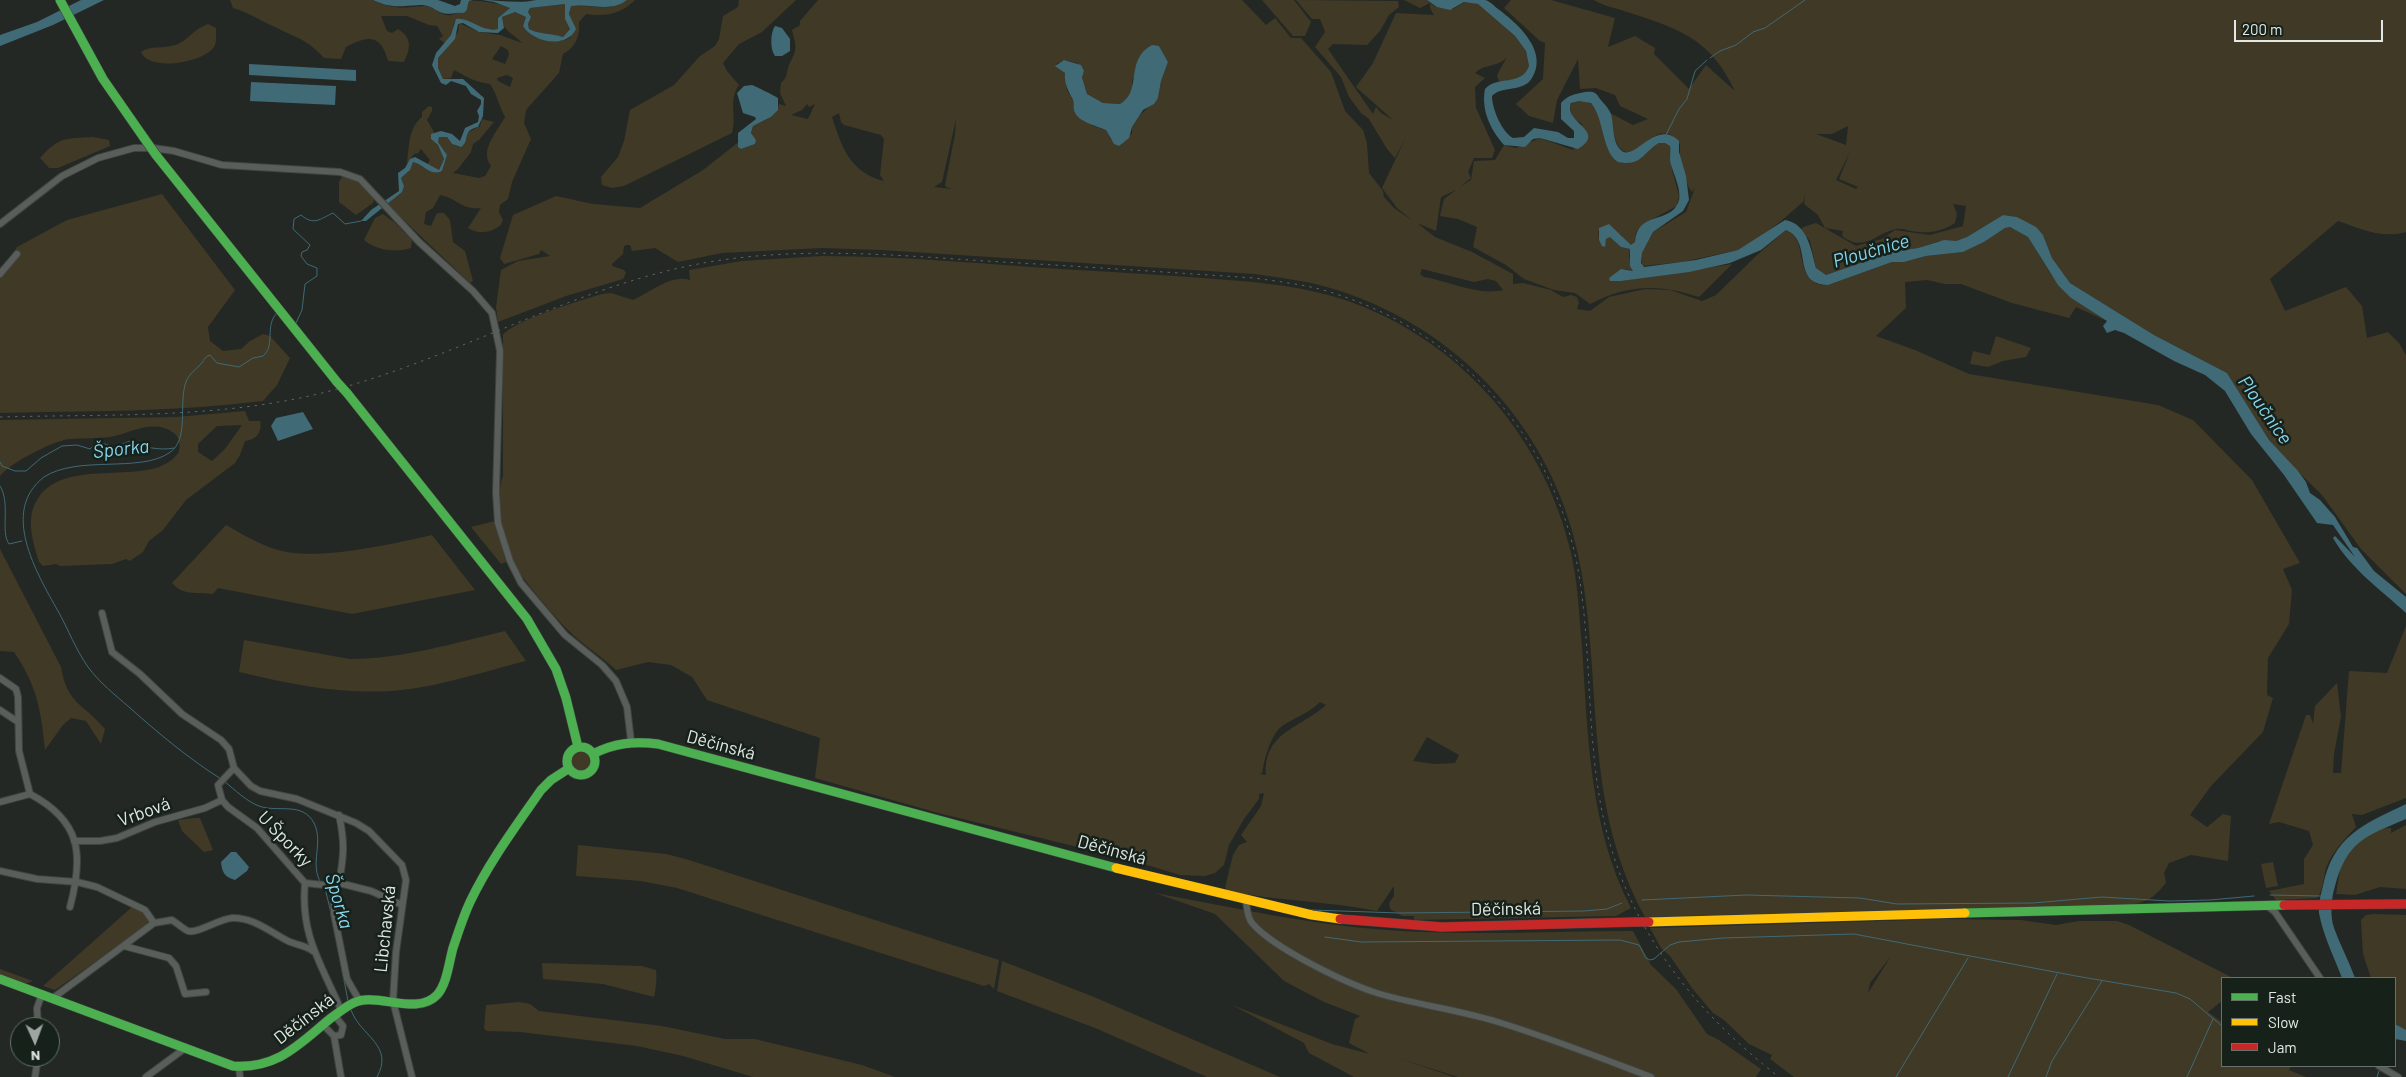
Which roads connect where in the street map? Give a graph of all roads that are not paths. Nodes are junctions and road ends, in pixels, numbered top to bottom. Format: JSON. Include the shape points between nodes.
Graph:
{"nodes":[{"id":1,"x":60,"y":0,"type":"edge"},
{"id":2,"x":0,"y":224,"type":"edge"},
{"id":3,"x":17,"y":254,"type":"dead end"},
{"id":4,"x":0,"y":274,"type":"edge"},
{"id":5,"x":102,"y":613,"type":"dead end"},
{"id":6,"x":0,"y":678,"type":"edge"},
{"id":7,"x":0,"y":710,"type":"edge"},
{"id":8,"x":18,"y":722,"type":"junction"},
{"id":9,"x":631,"y":741,"type":"junction"},
{"id":10,"x":578,"y":747,"type":"junction"},
{"id":11,"x":593,"y":754,"type":"junction"},
{"id":12,"x":234,"y":768,"type":"junction"},
{"id":13,"x":568,"y":768,"type":"junction"},
{"id":14,"x":30,"y":794,"type":"junction"},
{"id":15,"x":222,"y":800,"type":"junction"},
{"id":16,"x":0,"y":802,"type":"edge"},
{"id":17,"x":339,"y":815,"type":"junction"},
{"id":18,"x":74,"y":841,"type":"junction"},
{"id":19,"x":0,"y":871,"type":"edge"},
{"id":20,"x":77,"y":882,"type":"junction"},
{"id":21,"x":306,"y":883,"type":"junction"},
{"id":22,"x":336,"y":884,"type":"junction"},
{"id":23,"x":1246,"y":901,"type":"junction"},
{"id":24,"x":2406,"y":904,"type":"edge"},
{"id":25,"x":402,"y":905,"type":"junction"},
{"id":26,"x":2266,"y":905,"type":"junction"},
{"id":27,"x":70,"y":907,"type":"dead end"},
{"id":28,"x":153,"y":921,"type":"junction"},
{"id":29,"x":124,"y":946,"type":"junction"},
{"id":30,"x":313,"y":951,"type":"junction"},
{"id":31,"x":2319,"y":977,"type":"edge"},
{"id":32,"x":0,"y":979,"type":"edge"},
{"id":33,"x":206,"y":992,"type":"dead end"},
{"id":34,"x":42,"y":994,"type":"junction"},
{"id":35,"x":53,"y":998,"type":"junction"},
{"id":36,"x":356,"y":1001,"type":"junction"},
{"id":37,"x":393,"y":1001,"type":"junction"},
{"id":38,"x":340,"y":1011,"type":"junction"},
{"id":39,"x":37,"y":1017,"type":"edge"},
{"id":40,"x":324,"y":1026,"type":"junction"},
{"id":41,"x":334,"y":1036,"type":"junction"},
{"id":42,"x":184,"y":1049,"type":"junction"},
{"id":43,"x":2380,"y":1067,"type":"edge"},
{"id":44,"x":239,"y":1072,"type":"edge"},
{"id":45,"x":146,"y":1077,"type":"edge"},
{"id":46,"x":340,"y":1077,"type":"edge"},
{"id":47,"x":412,"y":1077,"type":"edge"},
{"id":48,"x":1651,"y":1077,"type":"edge"},
{"id":49,"x":2398,"y":1077,"type":"edge"}],
"edges":[{"from":1,"to":10,"type":"main road","bridge":true,"via":[[91,60],[156,155],[527,619],[558,676]]},
{"from":2,"to":9,"type":"street","via":[[62,176],[98,158],[144,147],[160,148],[222,165],[340,172],[360,179],[419,242],[473,290],[492,314],[500,351],[498,523],[513,567],[524,587],[566,635],[616,680],[628,707]]},
{"from":3,"to":4,"type":"street"},
{"from":5,"to":12,"type":"street","name":"Libchavská","via":[[112,652],[195,725],[221,740],[229,749]]},
{"from":6,"to":8,"type":"street","via":[[16,689]]},
{"from":7,"to":8,"type":"street"},
{"from":8,"to":14,"type":"street","via":[[19,751]]},
{"from":9,"to":11,"type":"main road","name":"Děčínská","via":[[613,744]]},
{"from":9,"to":23,"type":"main road","name":"Děčínská","via":[[658,744]]},
{"from":10,"to":11,"type":"main road"},
{"from":10,"to":13,"type":"main road","via":[[568,755]]},
{"from":11,"to":13,"type":"main road","via":[[595,763],[589,773],[577,775]]},
{"from":12,"to":15,"type":"street","via":[[219,782]]},
{"from":12,"to":17,"type":"street","name":"Libchavská","via":[[256,790],[298,800]]},
{"from":13,"to":37,"type":"main road","name":"Děčínská","via":[[540,790],[470,900],[438,994],[422,1003]]},
{"from":14,"to":16,"type":"street"},
{"from":14,"to":18,"type":"street","via":[[61,815]]},
{"from":15,"to":18,"type":"street","name":"Vrbová","via":[[116,838]]},
{"from":15,"to":21,"type":"street","name":"U Šporky","via":[[256,828]]},
{"from":17,"to":22,"type":"street","via":[[344,842]]},
{"from":17,"to":25,"type":"street","name":"Libchavská","via":[[369,831],[402,865],[406,880]]},
{"from":18,"to":20,"type":"street","via":[[78,855]]},
{"from":19,"to":20,"type":"street","via":[[37,879]]},
{"from":20,"to":27,"type":"street"},
{"from":20,"to":28,"type":"street","via":[[97,887],[145,910]]},
{"from":21,"to":22,"type":"street"},
{"from":21,"to":30,"type":"street","name":"U Šporky","via":[[304,901]]},
{"from":22,"to":25,"type":"street","via":[[371,891]]},
{"from":22,"to":36,"type":"street","via":[[334,914],[347,978]]},
{"from":23,"to":26,"type":"main road","name":"Děčínská","bridge":true,"via":[[1312,915],[1399,925],[1461,926]]},
{"from":23,"to":48,"type":"street","via":[[1248,915],[1258,928],[1276,943],[1331,974],[1379,994],[1496,1021],[1537,1034]]},
{"from":24,"to":26,"type":"main road","name":"Děčínská"},
{"from":25,"to":37,"type":"street","name":"Libchavská"},
{"from":26,"to":31,"type":"street","via":[[2275,912]]},
{"from":28,"to":29,"type":"street"},
{"from":28,"to":30,"type":"street","via":[[172,920],[194,932],[221,920],[244,919]]},
{"from":29,"to":33,"type":"street","via":[[168,958],[176,966],[185,994]]},
{"from":29,"to":35,"type":"street"},
{"from":30,"to":38,"type":"street","name":"U Šporky"},
{"from":32,"to":34,"type":"main road","name":"Děčínská"},
{"from":34,"to":35,"type":"main road","name":"Děčínská"},
{"from":34,"to":39,"type":"street"},
{"from":35,"to":42,"type":"main road","name":"Děčínská"},
{"from":36,"to":37,"type":"main road","name":"Děčínská"},
{"from":36,"to":38,"type":"main road","name":"Děčínská"},
{"from":37,"to":47,"type":"street","name":"Libchavská"},
{"from":38,"to":40,"type":"main road","name":"Děčínská"},
{"from":38,"to":41,"type":"street","name":"U Šporky","via":[[344,1031],[338,1037]]},
{"from":40,"to":41,"type":"street"},
{"from":40,"to":44,"type":"main road","name":"Děčínská","via":[[290,1053]]},
{"from":41,"to":46,"type":"street"},
{"from":42,"to":44,"type":"main road","name":"Děčínská"},
{"from":42,"to":45,"type":"street"},
{"from":43,"to":49,"type":"street"}]}
